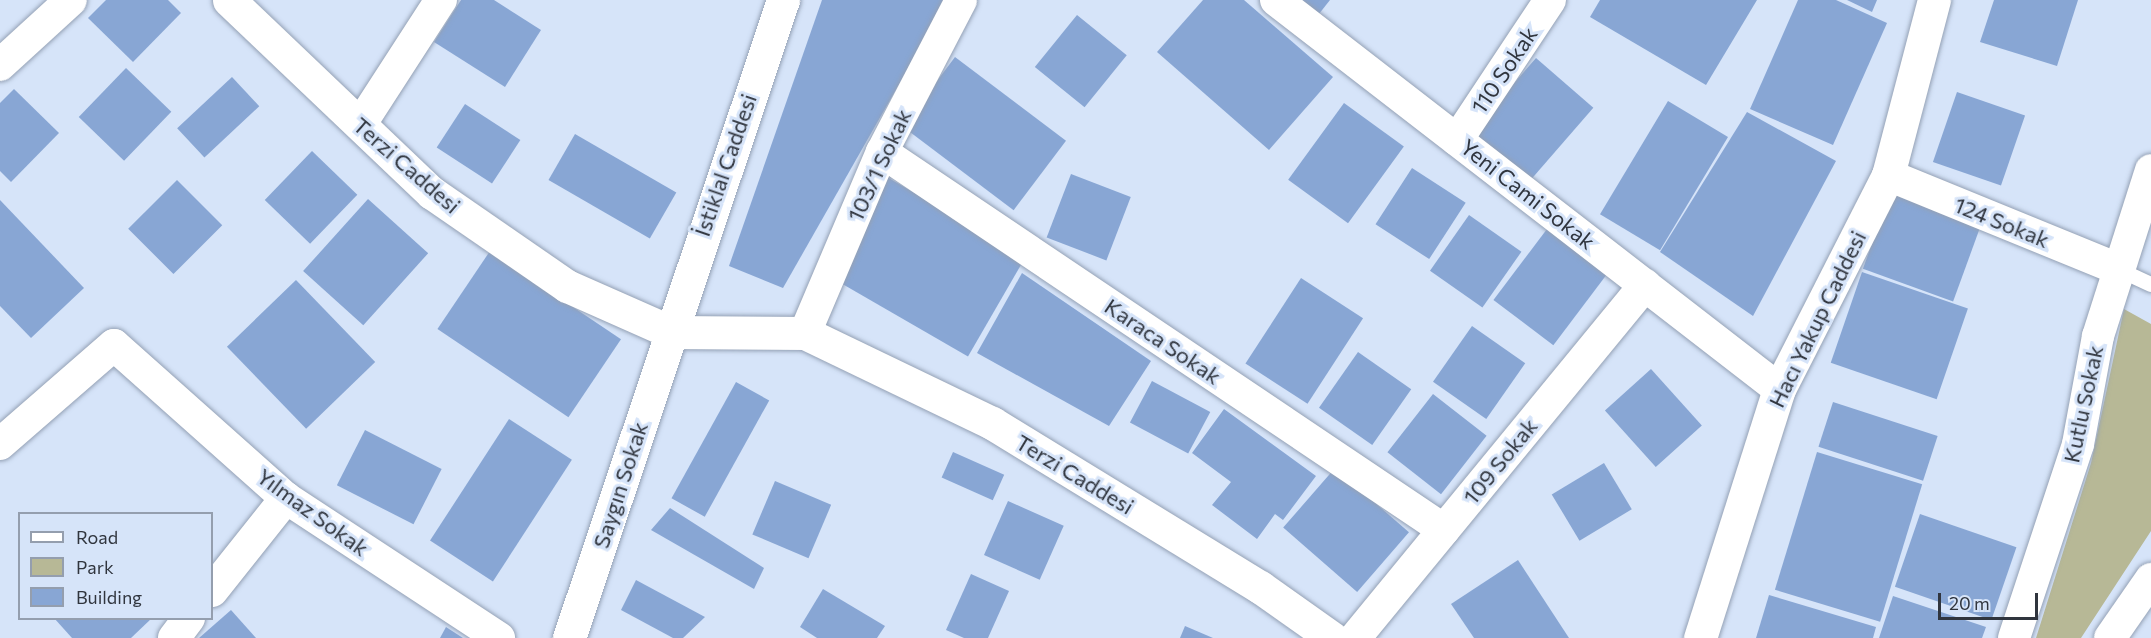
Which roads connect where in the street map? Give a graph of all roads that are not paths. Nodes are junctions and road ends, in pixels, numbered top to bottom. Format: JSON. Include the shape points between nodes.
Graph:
{"nodes":[{"id":1,"x":71,"y":0,"type":"edge"},
{"id":2,"x":229,"y":0,"type":"edge"},
{"id":3,"x":441,"y":0,"type":"edge"},
{"id":4,"x":783,"y":0,"type":"edge"},
{"id":5,"x":961,"y":0,"type":"edge"},
{"id":6,"x":1276,"y":0,"type":"edge"},
{"id":7,"x":1550,"y":0,"type":"edge"},
{"id":8,"x":1934,"y":0,"type":"edge"},
{"id":9,"x":0,"y":65,"type":"edge"},
{"id":10,"x":360,"y":125,"type":"junction"},
{"id":11,"x":1457,"y":140,"type":"junction"},
{"id":12,"x":882,"y":152,"type":"junction"},
{"id":13,"x":2151,"y":170,"type":"edge"},
{"id":14,"x":1888,"y":175,"type":"junction"},
{"id":15,"x":2116,"y":268,"type":"junction"},
{"id":16,"x":1645,"y":285,"type":"junction"},
{"id":17,"x":2151,"y":285,"type":"edge"},
{"id":18,"x":671,"y":332,"type":"junction"},
{"id":19,"x":805,"y":333,"type":"junction"},
{"id":20,"x":1779,"y":389,"type":"junction"},
{"id":21,"x":0,"y":444,"type":"edge"},
{"id":22,"x":286,"y":498,"type":"junction"},
{"id":23,"x":1444,"y":530,"type":"junction"},
{"id":24,"x":2151,"y":579,"type":"edge"},
{"id":25,"x":213,"y":590,"type":"edge"},
{"id":26,"x":188,"y":620,"type":"edge"},
{"id":27,"x":174,"y":638,"type":"edge"},
{"id":28,"x":499,"y":638,"type":"edge"},
{"id":29,"x":569,"y":638,"type":"edge"},
{"id":30,"x":1332,"y":638,"type":"edge"},
{"id":31,"x":1355,"y":638,"type":"edge"},
{"id":32,"x":1700,"y":638,"type":"edge"},
{"id":33,"x":2014,"y":638,"type":"edge"},
{"id":34,"x":2110,"y":638,"type":"edge"}],
"edges":[{"from":1,"to":9,"type":"street"},
{"from":2,"to":10,"type":"street","name":"Terzi Caddesi"},
{"from":3,"to":10,"type":"street"},
{"from":4,"to":18,"type":"street","name":"İstiklal Caddesi"},
{"from":5,"to":12,"type":"street","name":"103/1 Sokak"},
{"from":6,"to":11,"type":"street","name":"Yeni Cami Sokak"},
{"from":7,"to":11,"type":"street","name":"110 Sokak"},
{"from":8,"to":14,"type":"street","name":"Hacı Yakup Caddesi"},
{"from":10,"to":18,"type":"street","name":"Terzi Caddesi","via":[[432,193],[567,286]]},
{"from":11,"to":16,"type":"street","name":"Yeni Cami Sokak"},
{"from":12,"to":19,"type":"street","name":"103/1 Sokak"},
{"from":12,"to":23,"type":"street","name":"Karaca Sokak"},
{"from":13,"to":15,"type":"street","name":"Kutlu Sokak"},
{"from":14,"to":15,"type":"street","name":"124 Sokak"},
{"from":14,"to":20,"type":"street","name":"Hacı Yakup Caddesi"},
{"from":15,"to":17,"type":"lane"},
{"from":15,"to":33,"type":"street","name":"Kutlu Sokak","via":[[2078,444]]},
{"from":16,"to":20,"type":"street","name":"Yeni Cami Sokak"},
{"from":16,"to":23,"type":"street","name":"109 Sokak"},
{"from":18,"to":19,"type":"street"},
{"from":18,"to":29,"type":"street","name":"Saygın Sokak"},
{"from":19,"to":30,"type":"street","name":"Terzi Caddesi","via":[[992,423],[1260,587]]},
{"from":20,"to":32,"type":"street","name":"Hacı Yakup Caddesi"},
{"from":21,"to":22,"type":"street","name":"Yılmaz Sokak","via":[[114,345]]},
{"from":22,"to":25,"type":"street"},
{"from":22,"to":28,"type":"street","name":"Yılmaz Sokak"},
{"from":23,"to":31,"type":"street","name":"109 Sokak"},
{"from":24,"to":34,"type":"street"},
{"from":26,"to":27,"type":"street"}]}
